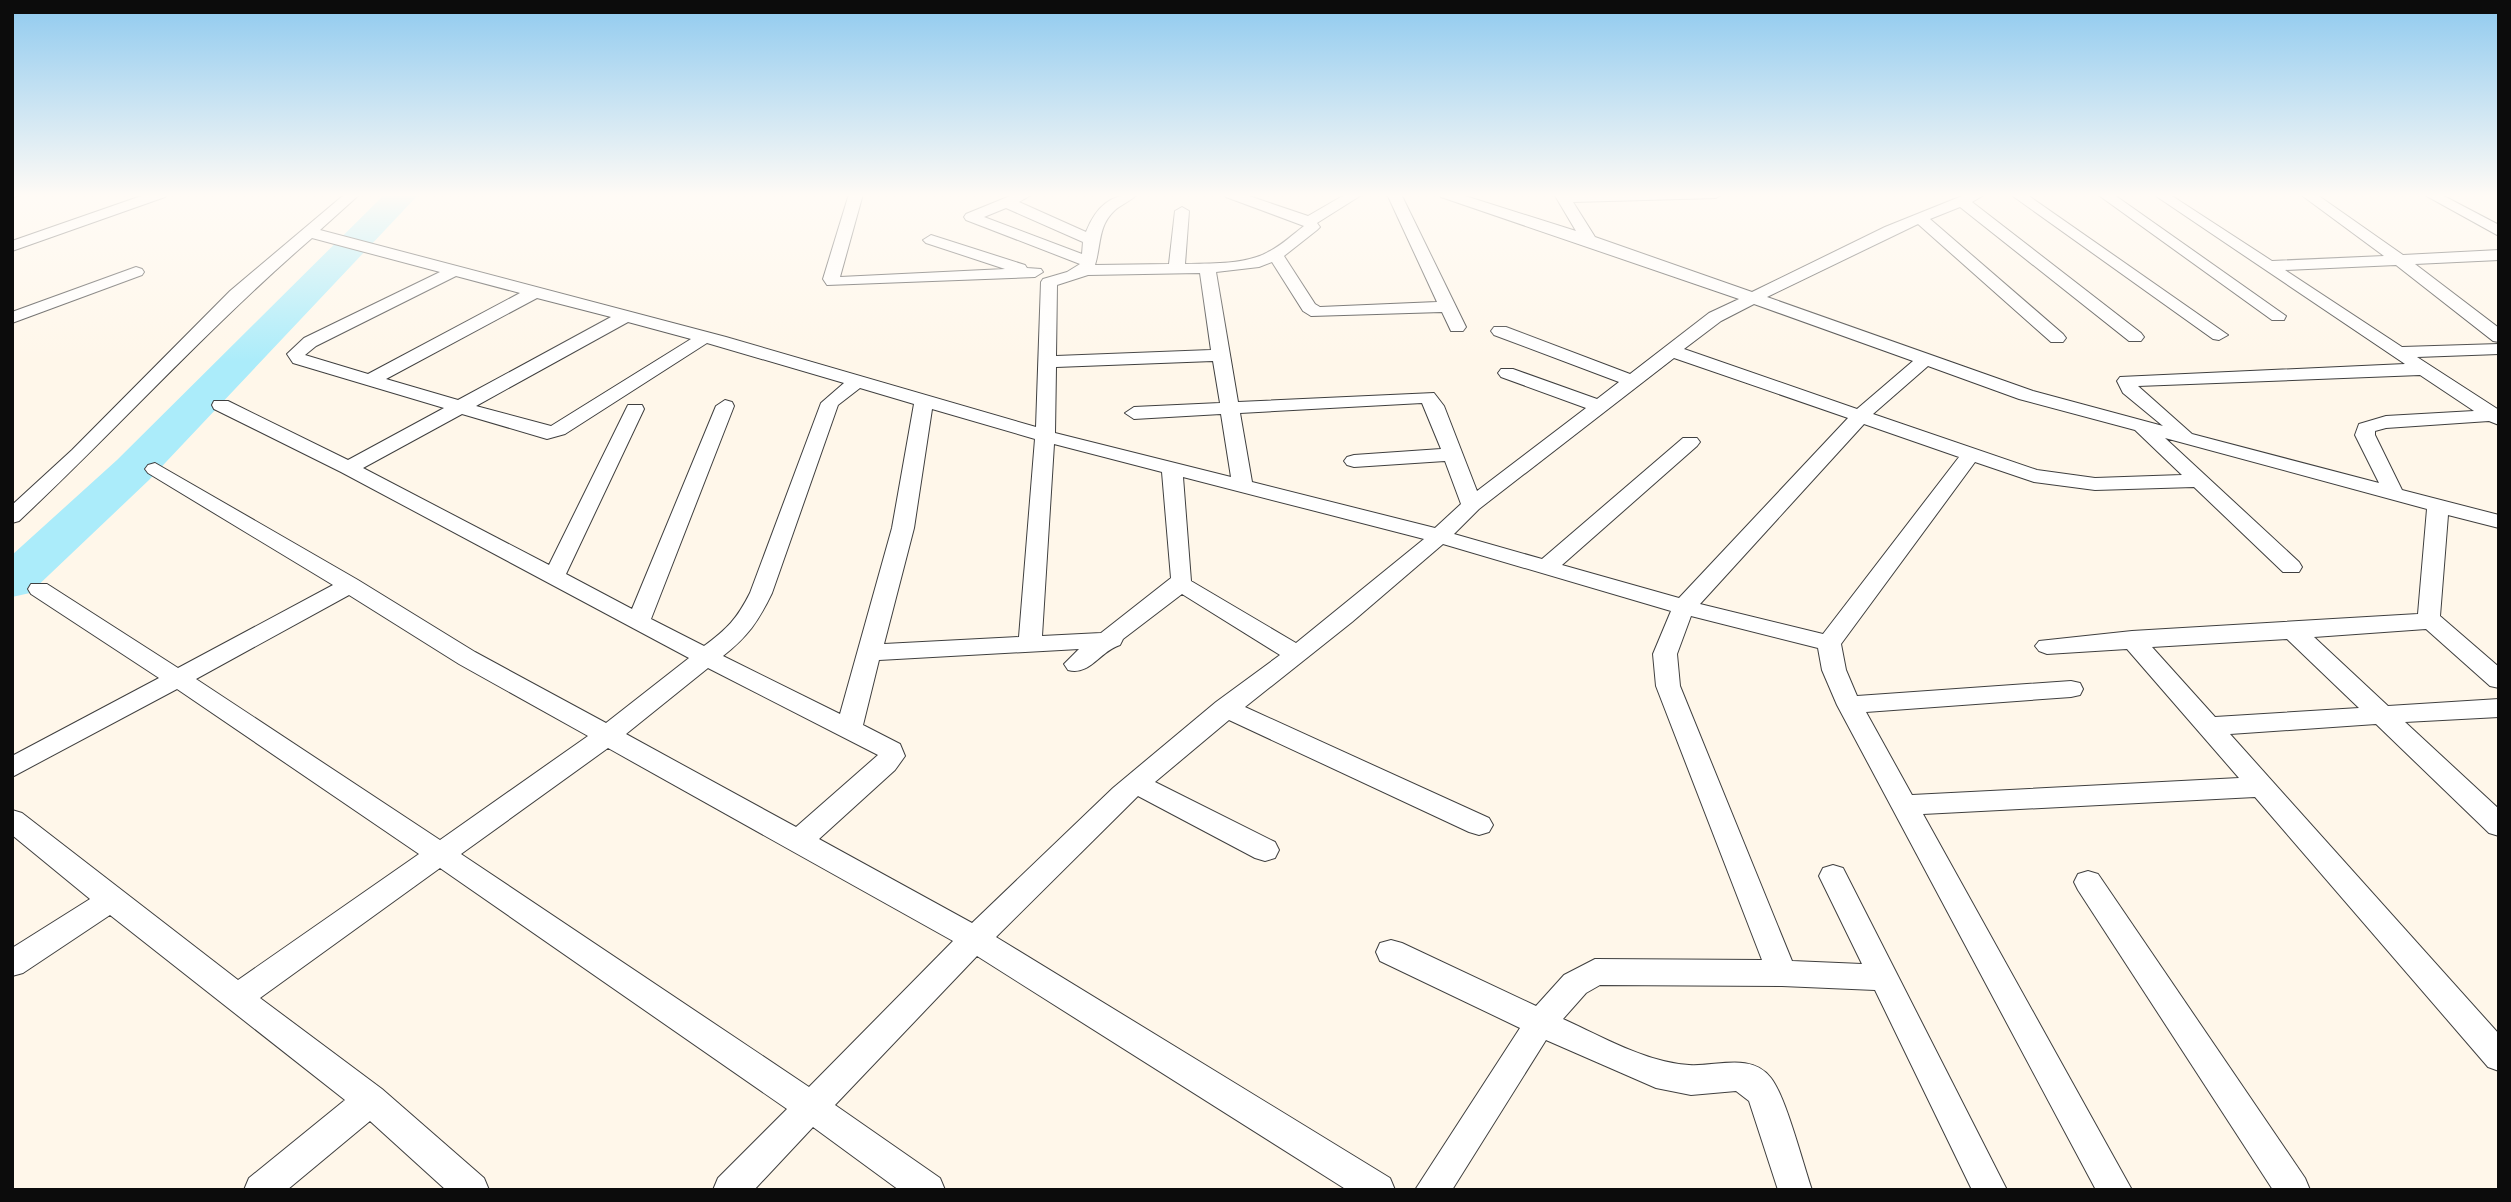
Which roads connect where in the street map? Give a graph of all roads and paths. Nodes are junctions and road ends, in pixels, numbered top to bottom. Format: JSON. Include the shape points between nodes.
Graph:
{"nodes":[{"id":1,"x":287,"y":250,"type":"edge"},
{"id":2,"x":382,"y":250,"type":"edge"},
{"id":3,"x":840,"y":250,"type":"edge"},
{"id":4,"x":961,"y":250,"type":"edge"},
{"id":5,"x":1049,"y":250,"type":"edge"},
{"id":6,"x":1089,"y":250,"type":"edge"},
{"id":7,"x":1179,"y":250,"type":"edge"},
{"id":8,"x":1282,"y":250,"type":"edge"},
{"id":9,"x":1421,"y":250,"type":"edge"},
{"id":10,"x":1615,"y":250,"type":"edge"},
{"id":11,"x":1849,"y":250,"type":"edge"},
{"id":12,"x":1957,"y":250,"type":"edge"},
{"id":13,"x":2024,"y":250,"type":"edge"},
{"id":14,"x":2097,"y":250,"type":"edge"},
{"id":15,"x":2184,"y":250,"type":"edge"},
{"id":16,"x":2246,"y":250,"type":"edge"},
{"id":17,"x":2386,"y":250,"type":"edge"},
{"id":18,"x":1275,"y":255,"type":"junction"},
{"id":19,"x":2499,"y":255,"type":"edge"},
{"id":20,"x":2399,"y":259,"type":"junction"},
{"id":21,"x":2269,"y":265,"type":"junction"},
{"id":22,"x":1086,"y":266,"type":"junction"},
{"id":23,"x":1177,"y":268,"type":"junction"},
{"id":24,"x":1207,"y":268,"type":"junction"},
{"id":25,"x":454,"y":271,"type":"junction"},
{"id":26,"x":136,"y":272,"type":"dead end"},
{"id":27,"x":1042,"y":277,"type":"junction"},
{"id":28,"x":533,"y":293,"type":"junction"},
{"id":29,"x":1751,"y":298,"type":"junction"},
{"id":30,"x":1448,"y":307,"type":"junction"},
{"id":31,"x":626,"y":316,"type":"junction"},
{"id":32,"x":2278,"y":316,"type":"dead end"},
{"id":33,"x":12,"y":318,"type":"edge"},
{"id":34,"x":1457,"y":327,"type":"dead end"},
{"id":35,"x":1500,"y":331,"type":"dead end"},
{"id":36,"x":2219,"y":335,"type":"dead end"},
{"id":37,"x":705,"y":337,"type":"junction"},
{"id":38,"x":2135,"y":337,"type":"dead end"},
{"id":39,"x":2499,"y":337,"type":"edge"},
{"id":40,"x":2057,"y":338,"type":"dead end"},
{"id":41,"x":2499,"y":349,"type":"edge"},
{"id":42,"x":1670,"y":351,"type":"junction"},
{"id":43,"x":2398,"y":352,"type":"junction"},
{"id":44,"x":1219,"y":355,"type":"junction"},
{"id":45,"x":1923,"y":360,"type":"junction"},
{"id":46,"x":1046,"y":362,"type":"junction"},
{"id":47,"x":2424,"y":369,"type":"junction"},
{"id":48,"x":1507,"y":373,"type":"dead end"},
{"id":49,"x":372,"y":379,"type":"junction"},
{"id":50,"x":859,"y":380,"type":"junction"},
{"id":51,"x":1633,"y":381,"type":"junction"},
{"id":52,"x":925,"y":399,"type":"junction"},
{"id":53,"x":221,"y":405,"type":"dead end"},
{"id":54,"x":725,"y":406,"type":"dead end"},
{"id":55,"x":464,"y":407,"type":"junction"},
{"id":56,"x":1231,"y":407,"type":"junction"},
{"id":57,"x":1601,"y":407,"type":"junction"},
{"id":58,"x":635,"y":410,"type":"dead end"},
{"id":59,"x":1135,"y":413,"type":"dead end"},
{"id":60,"x":1861,"y":415,"type":"junction"},
{"id":61,"x":2497,"y":416,"type":"edge"},
{"id":62,"x":2141,"y":426,"type":"junction"},
{"id":63,"x":1045,"y":436,"type":"junction"},
{"id":64,"x":2189,"y":438,"type":"junction"},
{"id":65,"x":1690,"y":442,"type":"dead end"},
{"id":66,"x":1455,"y":454,"type":"junction"},
{"id":67,"x":1970,"y":456,"type":"junction"},
{"id":68,"x":1354,"y":461,"type":"dead end"},
{"id":69,"x":348,"y":467,"type":"junction"},
{"id":70,"x":155,"y":469,"type":"dead end"},
{"id":71,"x":1172,"y":469,"type":"junction"},
{"id":72,"x":2198,"y":481,"type":"junction"},
{"id":73,"x":1243,"y":487,"type":"junction"},
{"id":74,"x":2393,"y":492,"type":"junction"},
{"id":75,"x":1472,"y":505,"type":"junction"},
{"id":76,"x":2438,"y":505,"type":"junction"},
{"id":77,"x":12,"y":517,"type":"edge"},
{"id":78,"x":2499,"y":522,"type":"edge"},
{"id":79,"x":1439,"y":536,"type":"junction"},
{"id":80,"x":1546,"y":567,"type":"junction"},
{"id":81,"x":2291,"y":567,"type":"dead end"},
{"id":82,"x":554,"y":577,"type":"junction"},
{"id":83,"x":1179,"y":583,"type":"junction"},
{"id":84,"x":350,"y":584,"type":"junction"},
{"id":85,"x":39,"y":589,"type":"dead end"},
{"id":86,"x":1684,"y":607,"type":"junction"},
{"id":87,"x":2428,"y":618,"type":"junction"},
{"id":88,"x":639,"y":620,"type":"junction"},
{"id":89,"x":2291,"y":629,"type":"junction"},
{"id":90,"x":2132,"y":639,"type":"junction"},
{"id":91,"x":1111,"y":640,"type":"junction"},
{"id":92,"x":1829,"y":643,"type":"junction"},
{"id":93,"x":1030,"y":645,"type":"junction"},
{"id":94,"x":2047,"y":646,"type":"dead end"},
{"id":95,"x":870,"y":653,"type":"junction"},
{"id":96,"x":1297,"y":654,"type":"junction"},
{"id":97,"x":707,"y":658,"type":"junction"},
{"id":98,"x":1076,"y":664,"type":"dead end"},
{"id":99,"x":177,"y":677,"type":"junction"},
{"id":100,"x":2499,"y":680,"type":"edge"},
{"id":101,"x":2071,"y":689,"type":"dead end"},
{"id":102,"x":1849,"y":705,"type":"junction"},
{"id":103,"x":1225,"y":708,"type":"junction"},
{"id":104,"x":2499,"y":708,"type":"edge"},
{"id":105,"x":2382,"y":716,"type":"junction"},
{"id":106,"x":2210,"y":726,"type":"junction"},
{"id":107,"x":849,"y":729,"type":"junction"},
{"id":108,"x":607,"y":736,"type":"junction"},
{"id":109,"x":12,"y":768,"type":"edge"},
{"id":110,"x":1137,"y":783,"type":"junction"},
{"id":111,"x":2263,"y":787,"type":"junction"},
{"id":112,"x":1905,"y":806,"type":"junction"},
{"id":113,"x":12,"y":820,"type":"edge"},
{"id":114,"x":1479,"y":825,"type":"dead end"},
{"id":115,"x":2499,"y":826,"type":"edge"},
{"id":116,"x":799,"y":841,"type":"junction"},
{"id":117,"x":1265,"y":850,"type":"dead end"},
{"id":118,"x":440,"y":854,"type":"junction"},
{"id":119,"x":1833,"y":876,"type":"dead end"},
{"id":120,"x":2088,"y":882,"type":"dead end"},
{"id":121,"x":111,"y":900,"type":"junction"},
{"id":122,"x":975,"y":939,"type":"junction"},
{"id":123,"x":1391,"y":953,"type":"dead end"},
{"id":124,"x":12,"y":964,"type":"edge"},
{"id":125,"x":1782,"y":972,"type":"junction"},
{"id":126,"x":1883,"y":978,"type":"junction"},
{"id":127,"x":236,"y":998,"type":"junction"},
{"id":128,"x":1540,"y":1023,"type":"junction"},
{"id":129,"x":2499,"y":1057,"type":"edge"},
{"id":130,"x":370,"y":1100,"type":"junction"},
{"id":131,"x":812,"y":1106,"type":"junction"},
{"id":132,"x":261,"y":1190,"type":"edge"},
{"id":133,"x":472,"y":1190,"type":"edge"},
{"id":134,"x":730,"y":1190,"type":"edge"},
{"id":135,"x":928,"y":1190,"type":"edge"},
{"id":136,"x":1378,"y":1190,"type":"edge"},
{"id":137,"x":1432,"y":1190,"type":"edge"},
{"id":138,"x":1795,"y":1190,"type":"edge"},
{"id":139,"x":1990,"y":1190,"type":"edge"},
{"id":140,"x":2115,"y":1190,"type":"edge"},
{"id":141,"x":2293,"y":1190,"type":"edge"}],
"edges":[{"from":1,"to":77,"type":"street"},
{"from":2,"to":25,"type":"street"},
{"from":3,"to":27,"type":"street","via":[[833,282]]},
{"from":4,"to":27,"type":"street"},
{"from":5,"to":22,"type":"street"},
{"from":6,"to":22,"type":"street"},
{"from":7,"to":23,"type":"street"},
{"from":8,"to":18,"type":"street"},
{"from":9,"to":30,"type":"street"},
{"from":10,"to":29,"type":"street"},
{"from":11,"to":29,"type":"street"},
{"from":12,"to":40,"type":"street"},
{"from":13,"to":38,"type":"street"},
{"from":14,"to":36,"type":"street"},
{"from":15,"to":32,"type":"street"},
{"from":16,"to":21,"type":"street"},
{"from":17,"to":20,"type":"street"},
{"from":18,"to":24,"type":"street","via":[[1244,265]]},
{"from":18,"to":30,"type":"street","via":[[1317,312]]},
{"from":19,"to":20,"type":"street"},
{"from":20,"to":21,"type":"street"},
{"from":20,"to":39,"type":"street"},
{"from":21,"to":43,"type":"street"},
{"from":22,"to":23,"type":"street"},
{"from":22,"to":27,"type":"street"},
{"from":23,"to":24,"type":"street"},
{"from":24,"to":44,"type":"street"},
{"from":25,"to":28,"type":"street"},
{"from":25,"to":49,"type":"street","via":[[310,342],[296,354],[299,359]]},
{"from":26,"to":33,"type":"street"},
{"from":27,"to":46,"type":"street"},
{"from":28,"to":31,"type":"street"},
{"from":28,"to":49,"type":"street"},
{"from":29,"to":42,"type":"street","via":[[1715,317]]},
{"from":29,"to":45,"type":"street"},
{"from":30,"to":34,"type":"street"},
{"from":31,"to":37,"type":"street"},
{"from":31,"to":55,"type":"street"},
{"from":35,"to":51,"type":"street"},
{"from":37,"to":50,"type":"street"},
{"from":37,"to":55,"type":"street","via":[[554,432],[540,432]]},
{"from":41,"to":43,"type":"street"},
{"from":42,"to":51,"type":"street"},
{"from":42,"to":60,"type":"street"},
{"from":43,"to":47,"type":"street"},
{"from":44,"to":46,"type":"street"},
{"from":44,"to":56,"type":"street"},
{"from":45,"to":60,"type":"street"},
{"from":45,"to":62,"type":"street","via":[[2026,395]]},
{"from":46,"to":63,"type":"street"},
{"from":47,"to":61,"type":"street"},
{"from":47,"to":64,"type":"street","via":[[2126,381]]},
{"from":48,"to":57,"type":"street"},
{"from":49,"to":55,"type":"street"},
{"from":50,"to":52,"type":"street"},
{"from":50,"to":97,"type":"street","via":[[830,403],[750,615],[739,631]]},
{"from":51,"to":57,"type":"street"},
{"from":52,"to":63,"type":"street"},
{"from":52,"to":95,"type":"street","via":[[903,528]]},
{"from":53,"to":69,"type":"street"},
{"from":54,"to":88,"type":"street"},
{"from":55,"to":69,"type":"street"},
{"from":56,"to":59,"type":"street"},
{"from":56,"to":66,"type":"street","via":[[1427,397]]},
{"from":56,"to":73,"type":"street"},
{"from":57,"to":75,"type":"street"},
{"from":58,"to":82,"type":"street"},
{"from":60,"to":67,"type":"street"},
{"from":60,"to":86,"type":"street"},
{"from":61,"to":74,"type":"street","via":[[2386,422],[2366,428],[2365,435]]},
{"from":62,"to":64,"type":"street"},
{"from":62,"to":72,"type":"street"},
{"from":63,"to":71,"type":"street"},
{"from":63,"to":93,"type":"street"},
{"from":64,"to":74,"type":"street"},
{"from":65,"to":80,"type":"street"},
{"from":66,"to":68,"type":"street"},
{"from":66,"to":75,"type":"street"},
{"from":67,"to":72,"type":"street","via":[[2034,476],[2076,483]]},
{"from":67,"to":92,"type":"street"},
{"from":69,"to":82,"type":"street"},
{"from":70,"to":84,"type":"street"},
{"from":71,"to":73,"type":"street"},
{"from":71,"to":83,"type":"street","via":[[1182,572]]},
{"from":72,"to":81,"type":"street"},
{"from":73,"to":79,"type":"street"},
{"from":74,"to":76,"type":"street"},
{"from":75,"to":79,"type":"street"},
{"from":76,"to":78,"type":"street"},
{"from":76,"to":87,"type":"street"},
{"from":79,"to":80,"type":"street"},
{"from":79,"to":96,"type":"street"},
{"from":80,"to":86,"type":"street"},
{"from":82,"to":88,"type":"street"},
{"from":83,"to":91,"type":"street"},
{"from":83,"to":96,"type":"street"},
{"from":84,"to":99,"type":"street"},
{"from":84,"to":108,"type":"street","via":[[467,658]]},
{"from":85,"to":99,"type":"street"},
{"from":86,"to":92,"type":"street"},
{"from":86,"to":125,"type":"street","via":[[1666,645],[1666,678]]},
{"from":87,"to":89,"type":"street","via":[[2419,623]]},
{"from":87,"to":100,"type":"street"},
{"from":88,"to":97,"type":"street"},
{"from":89,"to":90,"type":"street"},
{"from":89,"to":105,"type":"street"},
{"from":90,"to":94,"type":"street"},
{"from":90,"to":106,"type":"street"},
{"from":91,"to":93,"type":"street"},
{"from":91,"to":98,"type":"street"},
{"from":92,"to":102,"type":"street","via":[[1834,670]]},
{"from":93,"to":95,"type":"street"},
{"from":95,"to":107,"type":"street"},
{"from":96,"to":103,"type":"street"},
{"from":97,"to":107,"type":"street"},
{"from":97,"to":108,"type":"street"},
{"from":99,"to":109,"type":"street"},
{"from":99,"to":118,"type":"street"},
{"from":101,"to":102,"type":"street"},
{"from":102,"to":112,"type":"street"},
{"from":103,"to":110,"type":"street"},
{"from":103,"to":114,"type":"street"},
{"from":104,"to":105,"type":"street"},
{"from":105,"to":106,"type":"street"},
{"from":105,"to":115,"type":"street"},
{"from":106,"to":111,"type":"street"},
{"from":107,"to":116,"type":"street","via":[[891,750],[892,756]]},
{"from":108,"to":116,"type":"street"},
{"from":108,"to":118,"type":"street"},
{"from":110,"to":117,"type":"street"},
{"from":110,"to":122,"type":"street"},
{"from":111,"to":112,"type":"street"},
{"from":111,"to":129,"type":"street"},
{"from":112,"to":140,"type":"street"},
{"from":113,"to":121,"type":"street"},
{"from":116,"to":122,"type":"street"},
{"from":118,"to":127,"type":"street"},
{"from":118,"to":131,"type":"street"},
{"from":119,"to":126,"type":"street"},
{"from":120,"to":141,"type":"street"},
{"from":121,"to":124,"type":"street"},
{"from":121,"to":127,"type":"street"},
{"from":122,"to":131,"type":"street"},
{"from":122,"to":136,"type":"street"},
{"from":123,"to":128,"type":"street"},
{"from":125,"to":126,"type":"street"},
{"from":125,"to":128,"type":"street","via":[[1595,972],[1575,984]]},
{"from":126,"to":139,"type":"street"},
{"from":127,"to":130,"type":"street"},
{"from":128,"to":137,"type":"street"},
{"from":128,"to":138,"type":"street","via":[[1656,1074],[1676,1079],[1740,1076],[1751,1080],[1765,1099]]},
{"from":130,"to":132,"type":"street"},
{"from":130,"to":133,"type":"street"},
{"from":131,"to":134,"type":"street"},
{"from":131,"to":135,"type":"street"}]}
